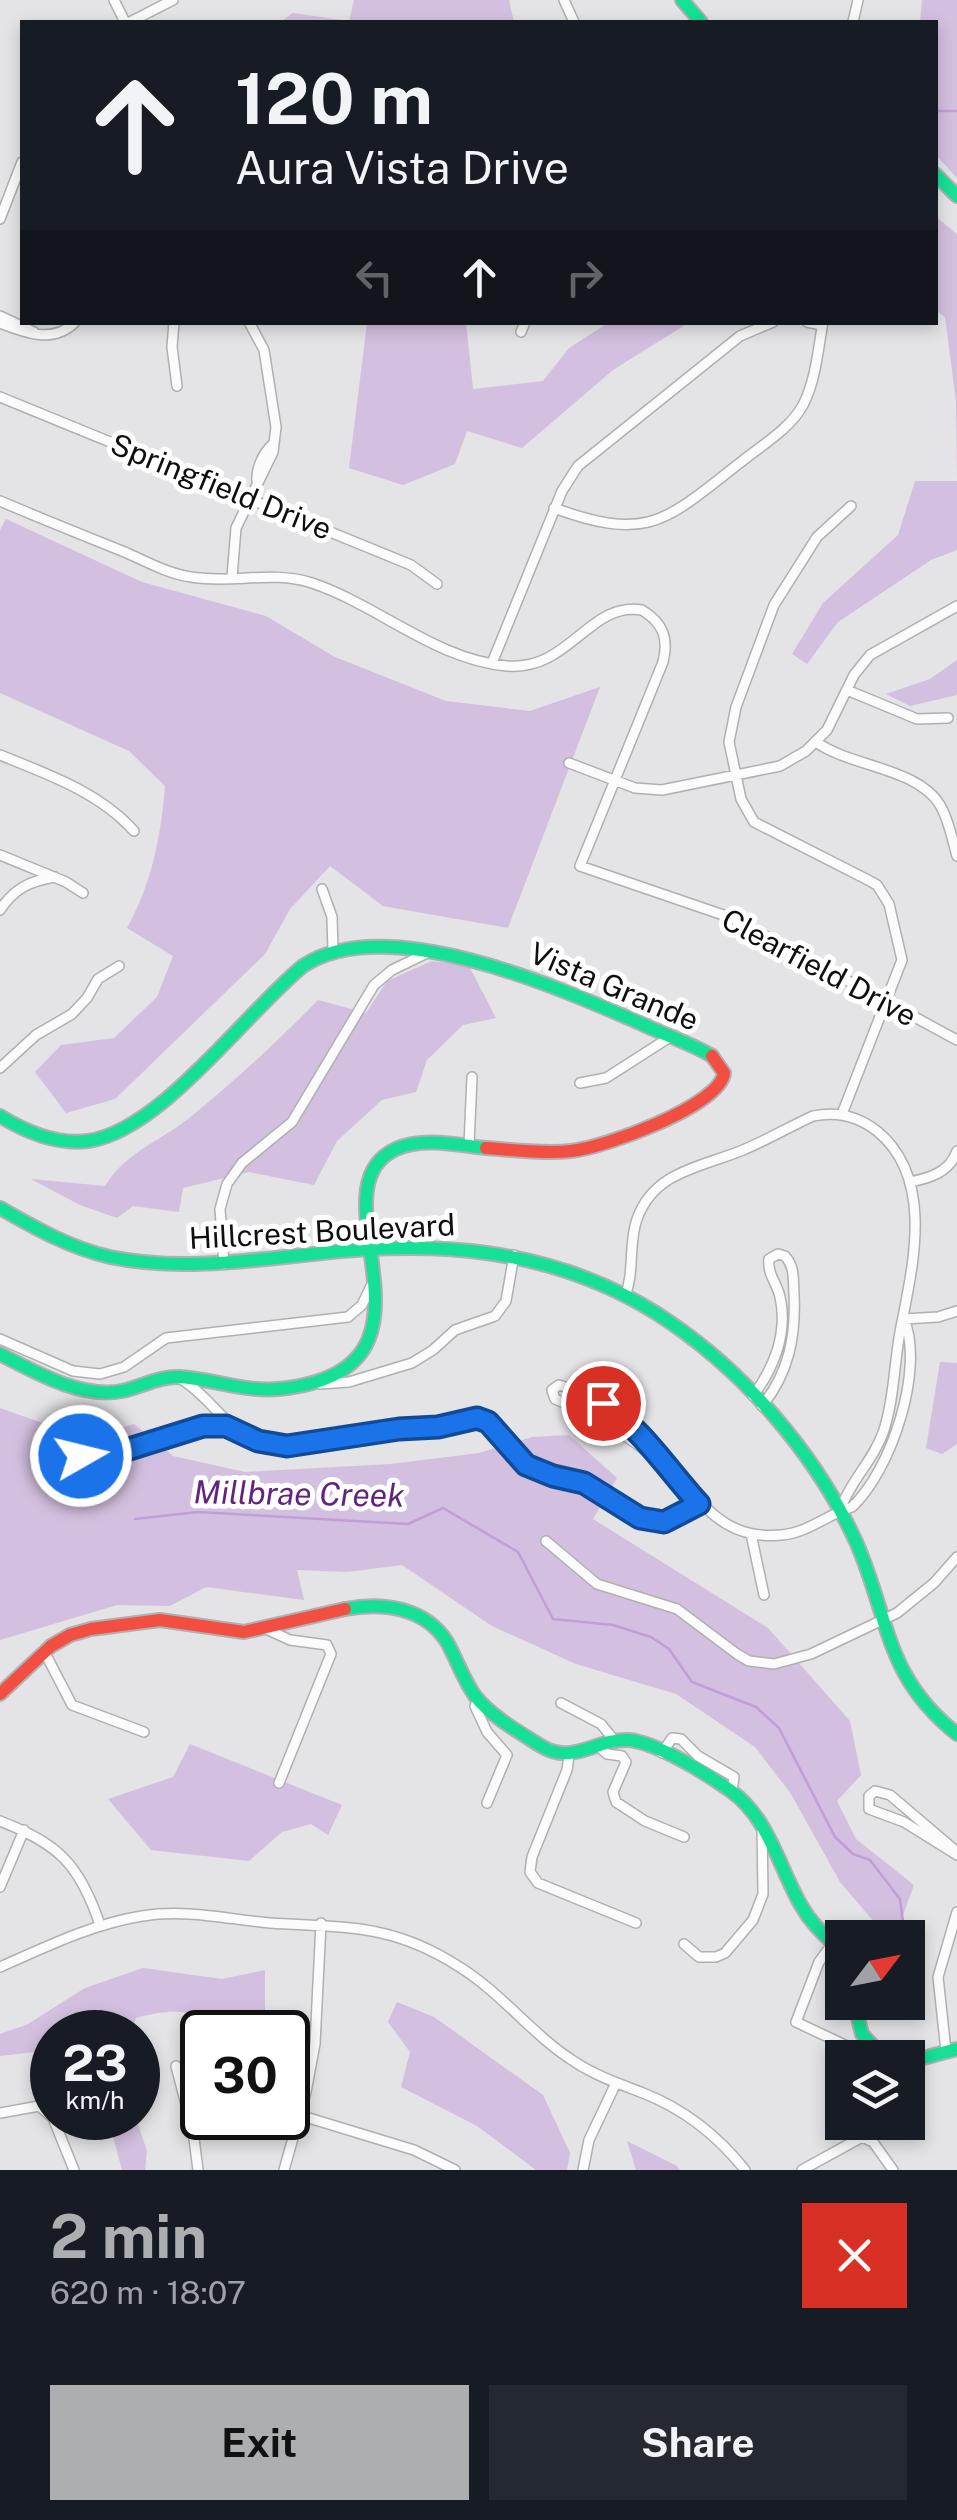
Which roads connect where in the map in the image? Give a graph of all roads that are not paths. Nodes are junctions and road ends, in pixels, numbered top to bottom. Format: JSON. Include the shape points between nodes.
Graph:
{"nodes":[{"id":1,"x":174,"y":0,"type":"edge"},
{"id":2,"x":682,"y":0,"type":"edge"},
{"id":3,"x":131,"y":20,"type":"edge"},
{"id":4,"x":698,"y":20,"type":"edge"},
{"id":5,"x":20,"y":167,"type":"edge"},
{"id":6,"x":938,"y":177,"type":"edge"},
{"id":7,"x":957,"y":196,"type":"edge"},
{"id":8,"x":0,"y":219,"type":"edge"},
{"id":9,"x":0,"y":319,"type":"edge"},
{"id":10,"x":71,"y":325,"type":"edge"},
{"id":11,"x":174,"y":325,"type":"edge"},
{"id":12,"x":252,"y":325,"type":"edge"},
{"id":13,"x":766,"y":325,"type":"edge"},
{"id":14,"x":822,"y":325,"type":"edge"},
{"id":15,"x":176,"y":386,"type":"dead end"},
{"id":16,"x":0,"y":397,"type":"edge"},
{"id":17,"x":248,"y":498,"type":"junction"},
{"id":18,"x":0,"y":502,"type":"edge"},
{"id":19,"x":851,"y":506,"type":"dead end"},
{"id":20,"x":554,"y":508,"type":"junction"},
{"id":21,"x":232,"y":577,"type":"junction"},
{"id":22,"x":437,"y":584,"type":"dead end"},
{"id":23,"x":957,"y":606,"type":"edge"},
{"id":24,"x":492,"y":663,"type":"junction"},
{"id":25,"x":847,"y":690,"type":"junction"},
{"id":26,"x":948,"y":718,"type":"dead end"},
{"id":27,"x":816,"y":742,"type":"junction"},
{"id":28,"x":0,"y":755,"type":"edge"},
{"id":29,"x":570,"y":763,"type":"dead end"},
{"id":30,"x":735,"y":777,"type":"junction"},
{"id":31,"x":615,"y":780,"type":"junction"},
{"id":32,"x":134,"y":831,"type":"dead end"},
{"id":33,"x":0,"y":855,"type":"edge"},
{"id":34,"x":957,"y":856,"type":"edge"},
{"id":35,"x":54,"y":877,"type":"junction"},
{"id":36,"x":322,"y":889,"type":"dead end"},
{"id":37,"x":83,"y":893,"type":"dead end"},
{"id":38,"x":0,"y":910,"type":"edge"},
{"id":39,"x":333,"y":951,"type":"junction"},
{"id":40,"x":433,"y":951,"type":"junction"},
{"id":41,"x":119,"y":966,"type":"dead end"},
{"id":42,"x":887,"y":1004,"type":"junction"},
{"id":43,"x":670,"y":1037,"type":"junction"},
{"id":44,"x":957,"y":1040,"type":"edge"},
{"id":45,"x":0,"y":1068,"type":"edge"},
{"id":46,"x":472,"y":1077,"type":"dead end"},
{"id":47,"x":580,"y":1083,"type":"dead end"},
{"id":48,"x":842,"y":1114,"type":"junction"},
{"id":49,"x":0,"y":1116,"type":"edge"},
{"id":50,"x":469,"y":1145,"type":"junction"},
{"id":51,"x":957,"y":1151,"type":"edge"},
{"id":52,"x":910,"y":1182,"type":"junction"},
{"id":53,"x":0,"y":1208,"type":"edge"},
{"id":54,"x":369,"y":1249,"type":"junction"},
{"id":55,"x":514,"y":1255,"type":"junction"},
{"id":56,"x":224,"y":1264,"type":"junction"},
{"id":57,"x":372,"y":1283,"type":"junction"},
{"id":58,"x":625,"y":1296,"type":"junction"},
{"id":59,"x":957,"y":1311,"type":"edge"},
{"id":60,"x":904,"y":1319,"type":"junction"},
{"id":61,"x":0,"y":1340,"type":"edge"},
{"id":62,"x":0,"y":1354,"type":"edge"},
{"id":63,"x":171,"y":1376,"type":"junction"},
{"id":64,"x":306,"y":1385,"type":"junction"},
{"id":65,"x":757,"y":1401,"type":"junction"},
{"id":66,"x":236,"y":1428,"type":"junction"},
{"id":67,"x":37,"y":1443,"type":"dead end"},
{"id":68,"x":664,"y":1465,"type":"junction"},
{"id":69,"x":699,"y":1504,"type":"junction"},
{"id":70,"x":840,"y":1510,"type":"junction"},
{"id":71,"x":752,"y":1534,"type":"junction"},
{"id":72,"x":546,"y":1541,"type":"dead end"},
{"id":73,"x":957,"y":1557,"type":"edge"},
{"id":74,"x":764,"y":1595,"type":"dead end"},
{"id":75,"x":882,"y":1621,"type":"junction"},
{"id":76,"x":264,"y":1628,"type":"junction"},
{"id":77,"x":45,"y":1653,"type":"junction"},
{"id":78,"x":0,"y":1694,"type":"edge"},
{"id":79,"x":478,"y":1700,"type":"junction"},
{"id":80,"x":562,"y":1703,"type":"dead end"},
{"id":81,"x":144,"y":1732,"type":"dead end"},
{"id":82,"x":957,"y":1734,"type":"edge"},
{"id":83,"x":614,"y":1740,"type":"junction"},
{"id":84,"x":598,"y":1747,"type":"junction"},
{"id":85,"x":662,"y":1752,"type":"junction"},
{"id":86,"x":568,"y":1756,"type":"junction"},
{"id":87,"x":279,"y":1784,"type":"dead end"},
{"id":88,"x":732,"y":1792,"type":"junction"},
{"id":89,"x":487,"y":1803,"type":"dead end"},
{"id":90,"x":0,"y":1820,"type":"edge"},
{"id":91,"x":762,"y":1827,"type":"junction"},
{"id":92,"x":24,"y":1830,"type":"junction"},
{"id":93,"x":684,"y":1837,"type":"dead end"},
{"id":94,"x":957,"y":1853,"type":"edge"},
{"id":95,"x":0,"y":1887,"type":"edge"},
{"id":96,"x":957,"y":1912,"type":"edge"},
{"id":97,"x":321,"y":1923,"type":"junction"},
{"id":98,"x":636,"y":1923,"type":"dead end"},
{"id":99,"x":100,"y":1926,"type":"junction"},
{"id":100,"x":825,"y":1934,"type":"edge"},
{"id":101,"x":684,"y":1944,"type":"dead end"},
{"id":102,"x":825,"y":1958,"type":"edge"},
{"id":103,"x":0,"y":1967,"type":"edge"},
{"id":104,"x":834,"y":2040,"type":"edge"},
{"id":105,"x":951,"y":2050,"type":"edge"},
{"id":106,"x":925,"y":2057,"type":"edge"},
{"id":107,"x":176,"y":2066,"type":"dead end"},
{"id":108,"x":310,"y":2066,"type":"edge"},
{"id":109,"x":616,"y":2083,"type":"junction"},
{"id":110,"x":30,"y":2108,"type":"edge"},
{"id":111,"x":0,"y":2113,"type":"edge"},
{"id":112,"x":310,"y":2118,"type":"edge"},
{"id":113,"x":62,"y":2140,"type":"edge"},
{"id":114,"x":292,"y":2140,"type":"edge"},
{"id":115,"x":74,"y":2170,"type":"edge"},
{"id":116,"x":198,"y":2170,"type":"edge"},
{"id":117,"x":284,"y":2170,"type":"edge"},
{"id":118,"x":455,"y":2170,"type":"edge"},
{"id":119,"x":583,"y":2170,"type":"edge"},
{"id":120,"x":745,"y":2170,"type":"edge"},
{"id":121,"x":802,"y":2170,"type":"edge"},
{"id":122,"x":893,"y":2170,"type":"edge"}],
"edges":[{"from":1,"to":3,"type":"street"},
{"from":2,"to":4,"type":"street"},
{"from":5,"to":8,"type":"street"},
{"from":6,"to":7,"type":"street"},
{"from":9,"to":10,"type":"street","via":[[34,332],[58,334]]},
{"from":11,"to":15,"type":"street"},
{"from":12,"to":17,"type":"street","via":[[264,350],[276,428],[273,452]]},
{"from":13,"to":20,"type":"street","via":[[740,336],[590,456],[569,477]]},
{"from":14,"to":20,"type":"street","via":[[812,382],[794,418],[674,512],[620,526]]},
{"from":16,"to":17,"type":"street","name":"Springfield Drive"},
{"from":17,"to":21,"type":"street","via":[[232,543]]},
{"from":17,"to":22,"type":"street","name":"Springfield Drive","via":[[411,564]]},
{"from":18,"to":21,"type":"street","name":"Clearfield Drive","via":[[175,573]]},
{"from":19,"to":30,"type":"street","via":[[817,536],[774,605],[732,717]]},
{"from":20,"to":24,"type":"street"},
{"from":21,"to":24,"type":"street","name":"Clearfield Drive","via":[[284,576],[316,584]]},
{"from":23,"to":25,"type":"street","via":[[870,655]]},
{"from":24,"to":31,"type":"street","name":"Clearfield Drive","via":[[524,665],[555,655],[614,610],[653,616],[666,650]]},
{"from":25,"to":26,"type":"street","via":[[917,719]]},
{"from":25,"to":27,"type":"street"},
{"from":27,"to":30,"type":"street","via":[[780,766]]},
{"from":27,"to":34,"type":"street","via":[[922,786],[940,806]]},
{"from":28,"to":32,"type":"street","via":[[82,791]]},
{"from":29,"to":31,"type":"street"},
{"from":30,"to":31,"type":"street","via":[[662,790]]},
{"from":30,"to":42,"type":"street","via":[[754,822],[884,894],[902,960]]},
{"from":31,"to":42,"type":"street","name":"Clearfield Drive","via":[[580,866],[732,918]]},
{"from":33,"to":35,"type":"street"},
{"from":35,"to":37,"type":"street"},
{"from":35,"to":38,"type":"street","via":[[18,889]]},
{"from":36,"to":39,"type":"street"},
{"from":39,"to":40,"type":"street","name":"Vista Grande"},
{"from":39,"to":49,"type":"street","name":"Vista Grande","via":[[290,976],[204,1064],[114,1133],[89,1141],[59,1139]]},
{"from":40,"to":43,"type":"street","name":"Vista Grande","via":[[502,966]]},
{"from":40,"to":56,"type":"street","via":[[374,985],[292,1122],[233,1172],[220,1209]]},
{"from":41,"to":45,"type":"street","via":[[98,978],[72,1014]]},
{"from":42,"to":44,"type":"street","name":"Clearfield Drive"},
{"from":42,"to":48,"type":"street"},
{"from":43,"to":47,"type":"street","via":[[606,1078]]},
{"from":43,"to":50,"type":"street","name":"Vista Grande","via":[[719,1061],[724,1080],[712,1095],[592,1148]]},
{"from":46,"to":50,"type":"street"},
{"from":48,"to":52,"type":"street","via":[[886,1138]]},
{"from":48,"to":58,"type":"street","via":[[813,1116],[678,1172],[658,1187],[636,1222]]},
{"from":50,"to":54,"type":"street","name":"Vista Grande","via":[[414,1143],[382,1160],[366,1192]]},
{"from":51,"to":52,"type":"street","via":[[940,1172]]},
{"from":52,"to":60,"type":"street","via":[[914,1236]]},
{"from":53,"to":56,"type":"street","name":"Hillcrest Boulevard","via":[[104,1257],[162,1266]]},
{"from":54,"to":55,"type":"street","name":"Hillcrest Boulevard","via":[[454,1247]]},
{"from":54,"to":56,"type":"street","name":"Hillcrest Boulevard"},
{"from":54,"to":57,"type":"street","name":"Vista Grande"},
{"from":55,"to":58,"type":"street","name":"Hillcrest Boulevard"},
{"from":55,"to":64,"type":"street","via":[[506,1300],[495,1316],[455,1330],[412,1363],[349,1382]]},
{"from":57,"to":61,"type":"street","via":[[348,1317],[166,1338],[124,1367],[100,1374]]},
{"from":57,"to":64,"type":"street","name":"Vista Grande","via":[[376,1318],[362,1352],[345,1368]]},
{"from":58,"to":65,"type":"street","name":"Hillcrest Boulevard","via":[[693,1340]]},
{"from":59,"to":60,"type":"street"},
{"from":60,"to":70,"type":"street","via":[[884,1430]]},
{"from":62,"to":63,"type":"street","via":[[98,1392]]},
{"from":63,"to":64,"type":"street","via":[[246,1390]]},
{"from":63,"to":66,"type":"street","via":[[190,1384]]},
{"from":65,"to":65,"type":"street","via":[[782,1373],[794,1333],[793,1268],[778,1254],[768,1266],[780,1296],[779,1344]]},
{"from":65,"to":70,"type":"street","name":"Hillcrest Boulevard"},
{"from":66,"to":67,"type":"street","via":[[203,1426],[94,1458]]},
{"from":66,"to":69,"type":"street","via":[[287,1446],[477,1418],[526,1465],[584,1483],[640,1518],[664,1522]]},
{"from":68,"to":68,"type":"street","via":[[634,1426],[603,1403],[559,1385],[552,1390],[555,1399],[612,1425]]},
{"from":68,"to":69,"type":"street"},
{"from":69,"to":71,"type":"street"},
{"from":70,"to":71,"type":"street","via":[[791,1534]]},
{"from":70,"to":75,"type":"street","name":"Hillcrest Boulevard"},
{"from":71,"to":74,"type":"street"},
{"from":72,"to":75,"type":"street","via":[[597,1584],[678,1609],[749,1661],[786,1663]]},
{"from":73,"to":75,"type":"street","via":[[923,1594]]},
{"from":75,"to":82,"type":"street","name":"Hillcrest Boulevard","via":[[914,1696]]},
{"from":76,"to":77,"type":"street","via":[[218,1631],[142,1622],[65,1637]]},
{"from":76,"to":79,"type":"street","via":[[346,1608],[399,1610],[439,1631]]},
{"from":76,"to":87,"type":"street","via":[[290,1640],[326,1644],[331,1654]]},
{"from":77,"to":78,"type":"street"},
{"from":77,"to":81,"type":"street","via":[[72,1705]]},
{"from":79,"to":86,"type":"street","via":[[545,1749]]},
{"from":79,"to":89,"type":"street","via":[[474,1706],[483,1724],[508,1755]]},
{"from":80,"to":83,"type":"street","via":[[601,1724]]},
{"from":83,"to":84,"type":"street"},
{"from":83,"to":85,"type":"street","via":[[635,1740]]},
{"from":84,"to":86,"type":"street"},
{"from":84,"to":93,"type":"street","via":[[626,1762],[616,1802]]},
{"from":85,"to":88,"type":"street"},
{"from":85,"to":88,"type":"street","via":[[672,1738],[681,1739],[734,1777]]},
{"from":86,"to":98,"type":"street","via":[[530,1872],[538,1883]]},
{"from":88,"to":91,"type":"street"},
{"from":90,"to":92,"type":"street"},
{"from":91,"to":100,"type":"street","via":[[809,1919]]},
{"from":91,"to":101,"type":"street","via":[[762,1894],[753,1920],[716,1957],[699,1957]]},
{"from":92,"to":95,"type":"street"},
{"from":92,"to":99,"type":"street","via":[[66,1858],[85,1884]]},
{"from":94,"to":94,"type":"street","via":[[890,1796],[868,1796],[869,1809]]},
{"from":96,"to":105,"type":"street","via":[[938,1976]]},
{"from":97,"to":99,"type":"street","via":[[185,1913]]},
{"from":97,"to":108,"type":"street"},
{"from":97,"to":109,"type":"street","via":[[367,1928],[436,1953],[476,1978],[558,2051]]},
{"from":99,"to":103,"type":"street"},
{"from":102,"to":104,"type":"street","via":[[796,2022]]},
{"from":105,"to":106,"type":"street"},
{"from":107,"to":116,"type":"street"},
{"from":109,"to":119,"type":"street","via":[[589,2140]]},
{"from":109,"to":120,"type":"street","via":[[687,2116]]},
{"from":110,"to":111,"type":"street"},
{"from":112,"to":118,"type":"street","via":[[414,2150]]},
{"from":113,"to":115,"type":"street"},
{"from":114,"to":117,"type":"street"},
{"from":121,"to":122,"type":"street","via":[[856,2138],[868,2138]]}]}
